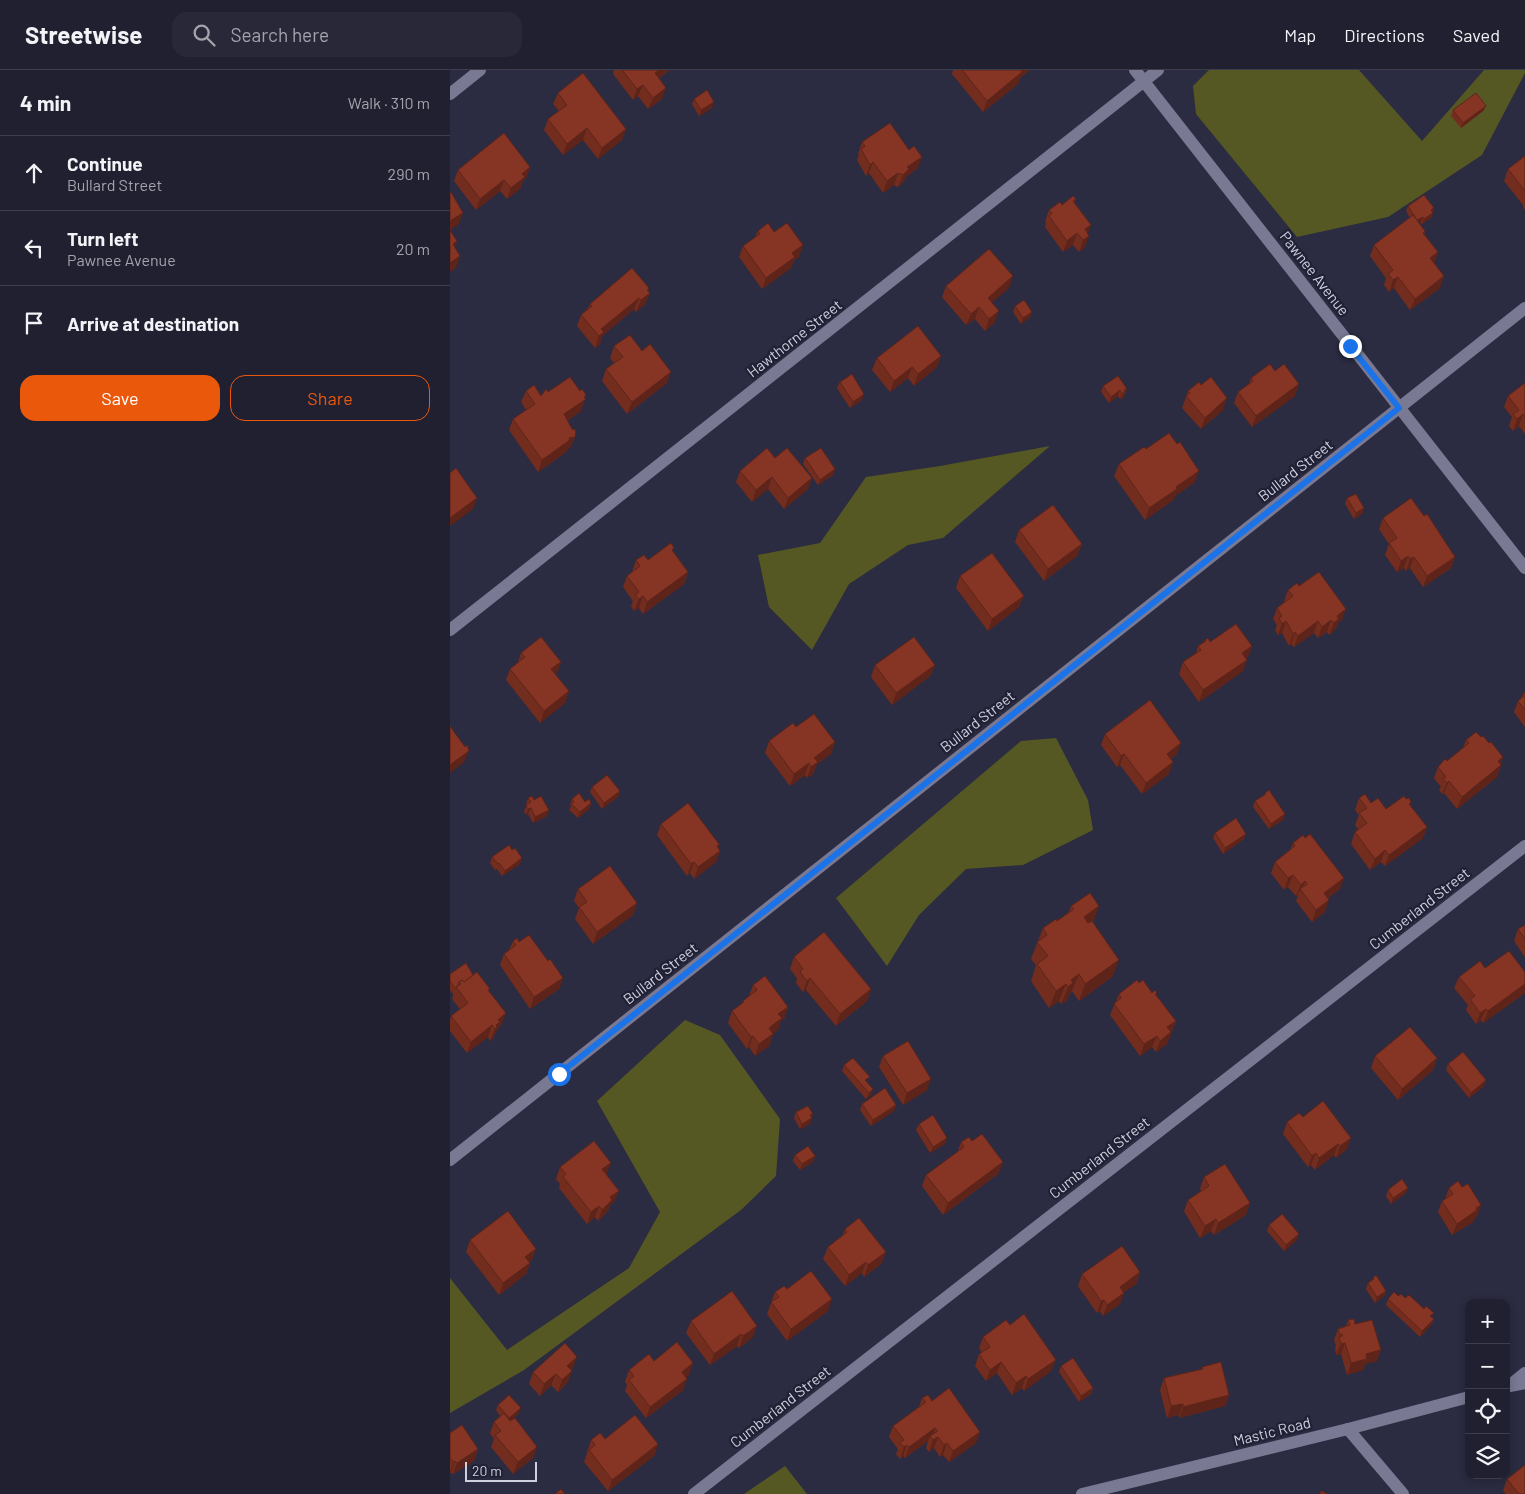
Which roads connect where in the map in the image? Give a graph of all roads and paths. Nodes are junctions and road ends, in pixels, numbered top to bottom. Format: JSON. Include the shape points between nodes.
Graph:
{"nodes":[{"id":1,"x":480,"y":70,"type":"edge"},
{"id":2,"x":1135,"y":70,"type":"edge"},
{"id":3,"x":1158,"y":70,"type":"edge"},
{"id":4,"x":1144,"y":81,"type":"junction"},
{"id":5,"x":450,"y":94,"type":"edge"},
{"id":6,"x":1525,"y":308,"type":"edge"},
{"id":7,"x":1399,"y":408,"type":"junction"},
{"id":8,"x":1525,"y":568,"type":"edge"},
{"id":9,"x":450,"y":630,"type":"edge"},
{"id":10,"x":1525,"y":846,"type":"edge"},
{"id":11,"x":450,"y":1160,"type":"edge"},
{"id":12,"x":1525,"y":1373,"type":"edge"},
{"id":13,"x":1525,"y":1383,"type":"edge"},
{"id":14,"x":1510,"y":1384,"type":"edge"},
{"id":15,"x":1510,"y":1386,"type":"edge"},
{"id":16,"x":1465,"y":1398,"type":"edge"},
{"id":17,"x":1348,"y":1429,"type":"junction"},
{"id":18,"x":694,"y":1494,"type":"edge"},
{"id":19,"x":1082,"y":1494,"type":"edge"},
{"id":20,"x":1403,"y":1494,"type":"edge"}],
"edges":[{"from":1,"to":5,"type":"street"},
{"from":2,"to":4,"type":"street","name":"Pawnee Avenue"},
{"from":3,"to":4,"type":"street","name":"Hawthorne Street"},
{"from":4,"to":7,"type":"street","name":"Pawnee Avenue"},
{"from":4,"to":9,"type":"street","name":"Hawthorne Street"},
{"from":6,"to":7,"type":"street","name":"Bullard Street"},
{"from":7,"to":8,"type":"street","name":"Pawnee Avenue"},
{"from":7,"to":11,"type":"street","name":"Bullard Street"},
{"from":10,"to":18,"type":"street","name":"Cumberland Street"},
{"from":12,"to":14,"type":"street"},
{"from":13,"to":15,"type":"street"},
{"from":16,"to":17,"type":"street","name":"Mastic Road"},
{"from":17,"to":19,"type":"street","name":"Mastic Road"},
{"from":17,"to":20,"type":"street"}]}
